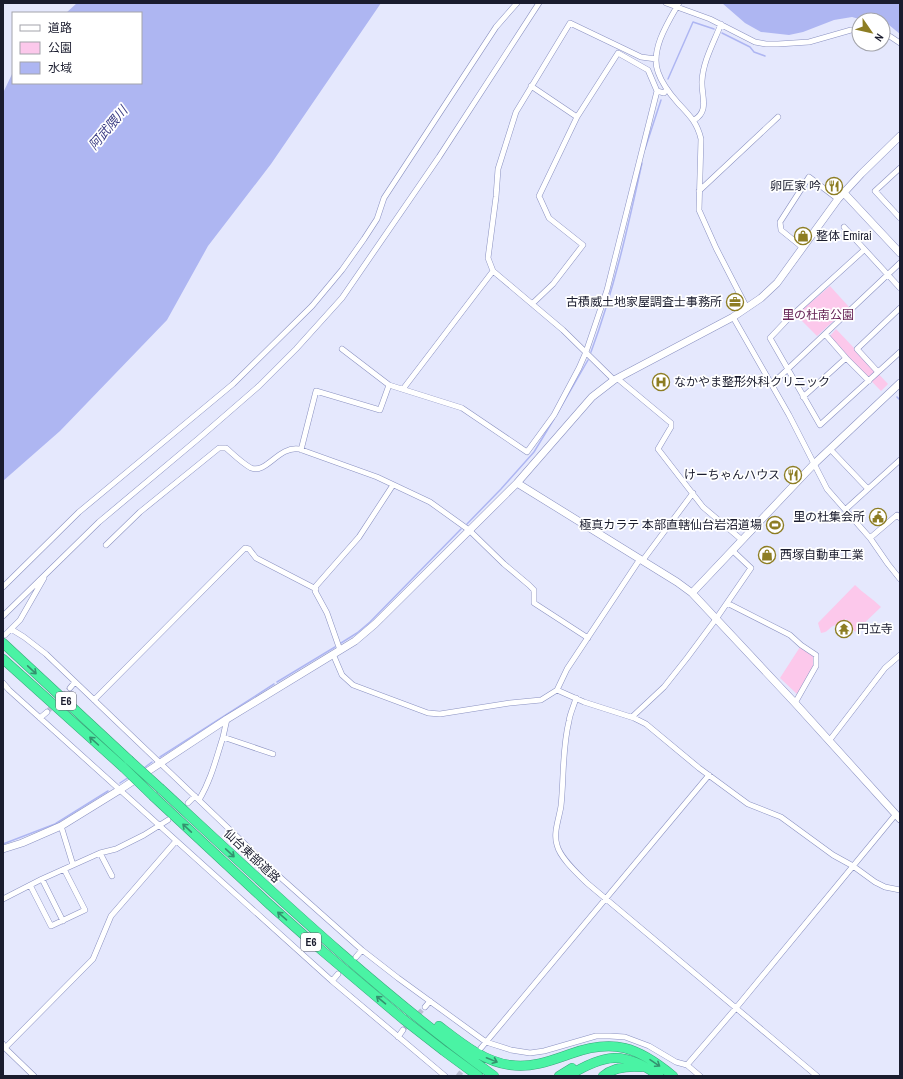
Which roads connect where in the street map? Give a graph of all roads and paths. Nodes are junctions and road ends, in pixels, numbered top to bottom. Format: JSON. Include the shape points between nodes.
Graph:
{"nodes":[{"id":1,"x":517,"y":3,"type":"edge"},
{"id":2,"x":539,"y":3,"type":"edge"},
{"id":3,"x":666,"y":3,"type":"edge"},
{"id":4,"x":678,"y":5,"type":"edge"},
{"id":5,"x":721,"y":24,"type":"junction"},
{"id":6,"x":851,"y":30,"type":"edge"},
{"id":7,"x":891,"y":37,"type":"edge"},
{"id":8,"x":900,"y":43,"type":"edge"},
{"id":9,"x":656,"y":59,"type":"junction"},
{"id":10,"x":531,"y":86,"type":"junction"},
{"id":11,"x":667,"y":90,"type":"junction"},
{"id":12,"x":657,"y":91,"type":"junction"},
{"id":13,"x":577,"y":117,"type":"junction"},
{"id":14,"x":778,"y":117,"type":"dead end"},
{"id":15,"x":694,"y":120,"type":"junction"},
{"id":16,"x":900,"y":136,"type":"edge"},
{"id":17,"x":900,"y":168,"type":"edge"},
{"id":18,"x":699,"y":191,"type":"junction"},
{"id":19,"x":844,"y":193,"type":"junction"},
{"id":20,"x":838,"y":199,"type":"junction"},
{"id":21,"x":899,"y":216,"type":"edge"},
{"id":22,"x":844,"y":227,"type":"dead end"},
{"id":23,"x":802,"y":247,"type":"junction"},
{"id":24,"x":864,"y":250,"type":"junction"},
{"id":25,"x":900,"y":253,"type":"edge"},
{"id":26,"x":900,"y":263,"type":"edge"},
{"id":27,"x":493,"y":271,"type":"junction"},
{"id":28,"x":888,"y":275,"type":"junction"},
{"id":29,"x":900,"y":288,"type":"edge"},
{"id":30,"x":532,"y":304,"type":"junction"},
{"id":31,"x":747,"y":308,"type":"junction"},
{"id":32,"x":900,"y":308,"type":"edge"},
{"id":33,"x":733,"y":317,"type":"junction"},
{"id":34,"x":825,"y":334,"type":"junction"},
{"id":35,"x":342,"y":349,"type":"dead end"},
{"id":36,"x":586,"y":352,"type":"junction"},
{"id":37,"x":900,"y":352,"type":"edge"},
{"id":38,"x":846,"y":358,"type":"junction"},
{"id":39,"x":788,"y":369,"type":"junction"},
{"id":40,"x":878,"y":372,"type":"junction"},
{"id":41,"x":616,"y":380,"type":"junction"},
{"id":42,"x":869,"y":381,"type":"junction"},
{"id":43,"x":900,"y":383,"type":"edge"},
{"id":44,"x":772,"y":384,"type":"junction"},
{"id":45,"x":389,"y":385,"type":"junction"},
{"id":46,"x":403,"y":389,"type":"junction"},
{"id":47,"x":803,"y":397,"type":"junction"},
{"id":48,"x":830,"y":449,"type":"junction"},
{"id":49,"x":301,"y":450,"type":"junction"},
{"id":50,"x":900,"y":460,"type":"edge"},
{"id":51,"x":813,"y":465,"type":"junction"},
{"id":52,"x":517,"y":483,"type":"junction"},
{"id":53,"x":393,"y":485,"type":"junction"},
{"id":54,"x":868,"y":490,"type":"junction"},
{"id":55,"x":693,"y":493,"type":"junction"},
{"id":56,"x":846,"y":509,"type":"junction"},
{"id":57,"x":899,"y":515,"type":"edge"},
{"id":58,"x":469,"y":530,"type":"junction"},
{"id":59,"x":870,"y":538,"type":"junction"},
{"id":60,"x":742,"y":540,"type":"junction"},
{"id":61,"x":106,"y":545,"type":"dead end"},
{"id":62,"x":732,"y":550,"type":"junction"},
{"id":63,"x":641,"y":560,"type":"junction"},
{"id":64,"x":50,"y":569,"type":"junction"},
{"id":65,"x":900,"y":579,"type":"edge"},
{"id":66,"x":3,"y":587,"type":"edge"},
{"id":67,"x":316,"y":589,"type":"junction"},
{"id":68,"x":692,"y":593,"type":"junction"},
{"id":69,"x":727,"y":604,"type":"junction"},
{"id":70,"x":3,"y":616,"type":"edge"},
{"id":71,"x":716,"y":618,"type":"junction"},
{"id":72,"x":11,"y":629,"type":"junction"},
{"id":73,"x":588,"y":638,"type":"junction"},
{"id":74,"x":4,"y":639,"type":"edge"},
{"id":75,"x":340,"y":650,"type":"junction"},
{"id":76,"x":333,"y":654,"type":"junction"},
{"id":77,"x":900,"y":655,"type":"edge"},
{"id":78,"x":3,"y":658,"type":"edge"},
{"id":79,"x":75,"y":682,"type":"junction"},
{"id":80,"x":3,"y":683,"type":"edge"},
{"id":81,"x":70,"y":688,"type":"tunnel mouth"},
{"id":82,"x":557,"y":690,"type":"junction"},
{"id":83,"x":10,"y":691,"type":"junction"},
{"id":84,"x":3,"y":692,"type":"edge"},
{"id":85,"x":576,"y":698,"type":"junction"},
{"id":86,"x":94,"y":700,"type":"junction"},
{"id":87,"x":795,"y":703,"type":"junction"},
{"id":88,"x":47,"y":712,"type":"tunnel mouth"},
{"id":89,"x":632,"y":717,"type":"junction"},
{"id":90,"x":40,"y":718,"type":"junction"},
{"id":91,"x":227,"y":719,"type":"junction"},
{"id":92,"x":223,"y":737,"type":"junction"},
{"id":93,"x":829,"y":741,"type":"junction"},
{"id":94,"x":273,"y":754,"type":"dead end"},
{"id":95,"x":160,"y":763,"type":"junction"},
{"id":96,"x":709,"y":775,"type":"junction"},
{"id":97,"x":120,"y":789,"type":"junction"},
{"id":98,"x":197,"y":798,"type":"junction"},
{"id":99,"x":188,"y":803,"type":"dead end"},
{"id":100,"x":898,"y":817,"type":"edge"},
{"id":101,"x":168,"y":820,"type":"dead end"},
{"id":102,"x":61,"y":826,"type":"junction"},
{"id":103,"x":160,"y":826,"type":"junction"},
{"id":104,"x":176,"y":841,"type":"junction"},
{"id":105,"x":3,"y":849,"type":"edge"},
{"id":106,"x":100,"y":853,"type":"junction"},
{"id":107,"x":73,"y":865,"type":"junction"},
{"id":108,"x":853,"y":866,"type":"junction"},
{"id":109,"x":64,"y":869,"type":"junction"},
{"id":110,"x":112,"y":876,"type":"dead end"},
{"id":111,"x":42,"y":879,"type":"junction"},
{"id":112,"x":30,"y":885,"type":"junction"},
{"id":113,"x":900,"y":890,"type":"edge"},
{"id":114,"x":3,"y":899,"type":"edge"},
{"id":115,"x":606,"y":899,"type":"junction"},
{"id":116,"x":63,"y":921,"type":"junction"},
{"id":117,"x":362,"y":950,"type":"junction"},
{"id":118,"x":346,"y":957,"type":"junction"},
{"id":119,"x":356,"y":957,"type":"dead end"},
{"id":120,"x":338,"y":974,"type":"dead end"},
{"id":121,"x":332,"y":981,"type":"junction"},
{"id":122,"x":430,"y":1001,"type":"junction"},
{"id":123,"x":425,"y":1007,"type":"tunnel mouth"},
{"id":124,"x":736,"y":1008,"type":"junction"},
{"id":125,"x":403,"y":1018,"type":"junction"},
{"id":126,"x":403,"y":1030,"type":"tunnel mouth"},
{"id":127,"x":398,"y":1037,"type":"junction"},
{"id":128,"x":486,"y":1042,"type":"junction"},
{"id":129,"x":4,"y":1046,"type":"edge"},
{"id":130,"x":481,"y":1048,"type":"dead end"},
{"id":131,"x":634,"y":1052,"type":"junction"},
{"id":132,"x":687,"y":1065,"type":"junction"},
{"id":133,"x":644,"y":1067,"type":"junction"},
{"id":134,"x":34,"y":1076,"type":"edge"},
{"id":135,"x":445,"y":1076,"type":"edge"},
{"id":136,"x":469,"y":1076,"type":"edge"},
{"id":137,"x":478,"y":1076,"type":"edge"},
{"id":138,"x":494,"y":1076,"type":"edge"},
{"id":139,"x":559,"y":1076,"type":"edge"},
{"id":140,"x":568,"y":1076,"type":"edge"},
{"id":141,"x":603,"y":1076,"type":"edge"},
{"id":142,"x":659,"y":1076,"type":"edge"},
{"id":143,"x":673,"y":1076,"type":"edge"},
{"id":144,"x":700,"y":1076,"type":"edge"},
{"id":145,"x":817,"y":1076,"type":"edge"}],
"edges":[{"from":1,"to":66,"type":"street","via":[[496,27],[384,198],[377,219],[324,292],[233,384],[79,512]]},
{"from":2,"to":64,"type":"street","via":[[439,157],[342,298],[259,386],[98,522]]},
{"from":3,"to":4,"type":"street"},
{"from":4,"to":5,"type":"street"},
{"from":4,"to":9,"type":"street","via":[[662,36]]},
{"from":5,"to":6,"type":"street","via":[[755,42],[778,44],[808,42]]},
{"from":5,"to":15,"type":"street","via":[[707,59],[702,80],[704,109],[700,117]]},
{"from":7,"to":8,"type":"street"},
{"from":9,"to":10,"type":"street","via":[[641,57],[570,23]]},
{"from":9,"to":11,"type":"street","via":[[658,72]]},
{"from":10,"to":13,"type":"street"},
{"from":10,"to":27,"type":"street","via":[[516,112],[498,169],[488,258]]},
{"from":11,"to":12,"type":"street","via":[[664,93]]},
{"from":11,"to":15,"type":"street"},
{"from":12,"to":13,"type":"street","via":[[648,70],[618,53]]},
{"from":12,"to":36,"type":"street","via":[[607,290]]},
{"from":13,"to":30,"type":"street","via":[[539,196],[549,218],[583,245],[553,284]]},
{"from":14,"to":18,"type":"street"},
{"from":15,"to":18,"type":"street","via":[[701,139]]},
{"from":16,"to":19,"type":"street"},
{"from":17,"to":21,"type":"street","via":[[875,191]]},
{"from":18,"to":31,"type":"street","via":[[700,210],[716,248]]},
{"from":19,"to":20,"type":"street"},
{"from":19,"to":25,"type":"street"},
{"from":20,"to":23,"type":"street"},
{"from":20,"to":23,"type":"street","via":[[809,177],[780,222],[781,230]]},
{"from":22,"to":24,"type":"street"},
{"from":23,"to":31,"type":"street","via":[[777,283]]},
{"from":24,"to":28,"type":"street"},
{"from":24,"to":39,"type":"street","via":[[770,338]]},
{"from":26,"to":28,"type":"street"},
{"from":27,"to":30,"type":"street"},
{"from":27,"to":46,"type":"street"},
{"from":28,"to":29,"type":"street"},
{"from":28,"to":34,"type":"street"},
{"from":30,"to":36,"type":"street"},
{"from":31,"to":33,"type":"street"},
{"from":32,"to":40,"type":"street","via":[[857,349]]},
{"from":33,"to":41,"type":"street"},
{"from":33,"to":44,"type":"street"},
{"from":34,"to":38,"type":"street"},
{"from":34,"to":39,"type":"street"},
{"from":35,"to":45,"type":"street"},
{"from":36,"to":41,"type":"street"},
{"from":36,"to":46,"type":"street","via":[[554,415],[527,452],[462,408]]},
{"from":37,"to":40,"type":"street"},
{"from":38,"to":42,"type":"street"},
{"from":38,"to":47,"type":"street"},
{"from":39,"to":44,"type":"street"},
{"from":39,"to":47,"type":"street"},
{"from":40,"to":42,"type":"street"},
{"from":41,"to":52,"type":"street","via":[[592,397]]},
{"from":41,"to":55,"type":"street","via":[[671,423],[658,449]]},
{"from":42,"to":47,"type":"street","via":[[820,425]]},
{"from":43,"to":48,"type":"street"},
{"from":44,"to":51,"type":"street"},
{"from":45,"to":46,"type":"street"},
{"from":45,"to":49,"type":"street","via":[[380,410],[316,391]]},
{"from":48,"to":51,"type":"street"},
{"from":48,"to":54,"type":"street"},
{"from":49,"to":53,"type":"street"},
{"from":49,"to":61,"type":"street","via":[[292,448],[266,466],[252,468],[226,448],[220,448],[140,512]]},
{"from":50,"to":54,"type":"street"},
{"from":51,"to":56,"type":"street","via":[[827,488]]},
{"from":51,"to":60,"type":"street"},
{"from":52,"to":58,"type":"street"},
{"from":52,"to":63,"type":"street"},
{"from":53,"to":58,"type":"street","via":[[430,502]]},
{"from":53,"to":67,"type":"street","via":[[359,537]]},
{"from":54,"to":56,"type":"street"},
{"from":55,"to":60,"type":"street","via":[[703,507]]},
{"from":55,"to":63,"type":"street"},
{"from":56,"to":59,"type":"street"},
{"from":57,"to":59,"type":"street"},
{"from":58,"to":73,"type":"street","via":[[534,590],[534,603]]},
{"from":58,"to":75,"type":"street","via":[[374,624]]},
{"from":59,"to":65,"type":"street"},
{"from":60,"to":62,"type":"street"},
{"from":62,"to":68,"type":"street"},
{"from":62,"to":69,"type":"street","via":[[751,568]]},
{"from":63,"to":68,"type":"street"},
{"from":63,"to":73,"type":"street"},
{"from":64,"to":70,"type":"street"},
{"from":64,"to":72,"type":"street","via":[[20,620]]},
{"from":67,"to":75,"type":"street"},
{"from":67,"to":86,"type":"street","via":[[256,558],[249,549],[244,548]]},
{"from":68,"to":71,"type":"street"},
{"from":69,"to":71,"type":"street"},
{"from":69,"to":87,"type":"street","via":[[790,635],[816,655],[816,666]]},
{"from":71,"to":87,"type":"street"},
{"from":71,"to":89,"type":"street","via":[[664,687]]},
{"from":72,"to":74,"type":"street"},
{"from":72,"to":79,"type":"street","via":[[46,654]]},
{"from":73,"to":82,"type":"street","via":[[567,669]]},
{"from":74,"to":118,"type":"highway","name":"仙台東部道路","number":"E6","one_way":true,"bridge":true,"via":[[160,789]]},
{"from":75,"to":76,"type":"street"},
{"from":76,"to":82,"type":"street","via":[[342,675],[353,685],[428,713],[440,714],[541,700]]},
{"from":76,"to":91,"type":"street"},
{"from":77,"to":93,"type":"street","via":[[885,668]]},
{"from":125,"to":78,"type":"highway","name":"仙台東部道路","number":"E6","one_way":true,"bridge":true,"via":[[269,904]]},
{"from":79,"to":81,"type":"street"},
{"from":79,"to":86,"type":"street"},
{"from":80,"to":83,"type":"street"},
{"from":82,"to":85,"type":"street"},
{"from":83,"to":84,"type":"street"},
{"from":83,"to":90,"type":"street"},
{"from":85,"to":89,"type":"street"},
{"from":85,"to":115,"type":"street","via":[[569,720],[561,806],[555,837],[557,846],[576,873]]},
{"from":86,"to":95,"type":"street"},
{"from":87,"to":93,"type":"street"},
{"from":88,"to":90,"type":"street"},
{"from":89,"to":96,"type":"street","via":[[646,724]]},
{"from":90,"to":97,"type":"street"},
{"from":91,"to":92,"type":"street"},
{"from":91,"to":95,"type":"street"},
{"from":92,"to":94,"type":"street"},
{"from":92,"to":98,"type":"street","via":[[206,788]]},
{"from":93,"to":100,"type":"street"},
{"from":95,"to":97,"type":"street"},
{"from":95,"to":98,"type":"street"},
{"from":96,"to":108,"type":"street","via":[[748,804],[781,818]]},
{"from":96,"to":115,"type":"street"},
{"from":97,"to":102,"type":"street"},
{"from":97,"to":103,"type":"street"},
{"from":98,"to":99,"type":"street"},
{"from":98,"to":117,"type":"street","via":[[272,870]]},
{"from":100,"to":108,"type":"street"},
{"from":101,"to":103,"type":"street"},
{"from":102,"to":105,"type":"street"},
{"from":102,"to":107,"type":"street"},
{"from":103,"to":104,"type":"street"},
{"from":103,"to":106,"type":"street","via":[[116,849]]},
{"from":104,"to":121,"type":"street"},
{"from":104,"to":129,"type":"street","via":[[112,916],[93,959]]},
{"from":106,"to":107,"type":"street"},
{"from":106,"to":110,"type":"street"},
{"from":107,"to":109,"type":"street"},
{"from":108,"to":113,"type":"street","via":[[885,887]]},
{"from":108,"to":124,"type":"street"},
{"from":109,"to":111,"type":"street"},
{"from":109,"to":116,"type":"street","via":[[85,910]]},
{"from":111,"to":112,"type":"street"},
{"from":111,"to":116,"type":"street"},
{"from":112,"to":114,"type":"street"},
{"from":112,"to":116,"type":"street","via":[[51,926]]},
{"from":115,"to":124,"type":"street"},
{"from":115,"to":128,"type":"street"},
{"from":117,"to":119,"type":"street"},
{"from":117,"to":122,"type":"street"},
{"from":118,"to":131,"type":"highway","one_way":true,"via":[[458,1040],[494,1061],[510,1065],[535,1065],[580,1050],[605,1046],[620,1046]]},
{"from":118,"to":138,"type":"highway","name":"仙台東部道路","number":"E6"},
{"from":120,"to":121,"type":"street"},
{"from":121,"to":127,"type":"street"},
{"from":122,"to":123,"type":"street"},
{"from":122,"to":128,"type":"street"},
{"from":124,"to":132,"type":"street"},
{"from":124,"to":145,"type":"street"},
{"from":125,"to":136,"type":"highway"},
{"from":125,"to":137,"type":"highway","name":"仙台東部道路","number":"E6"},
{"from":126,"to":127,"type":"street"},
{"from":127,"to":135,"type":"street"},
{"from":128,"to":130,"type":"street"},
{"from":128,"to":132,"type":"street","via":[[530,1053],[596,1036],[610,1036],[639,1042],[676,1062]]},
{"from":129,"to":134,"type":"street"},
{"from":131,"to":139,"type":"highway","via":[[594,1057]]},
{"from":131,"to":143,"type":"highway","one_way":true,"via":[[652,1060]]},
{"from":132,"to":144,"type":"street"},
{"from":133,"to":140,"type":"highway","via":[[629,1059],[612,1058],[585,1065]]},
{"from":133,"to":141,"type":"highway","via":[[620,1067]]},
{"from":133,"to":142,"type":"highway"}]}
